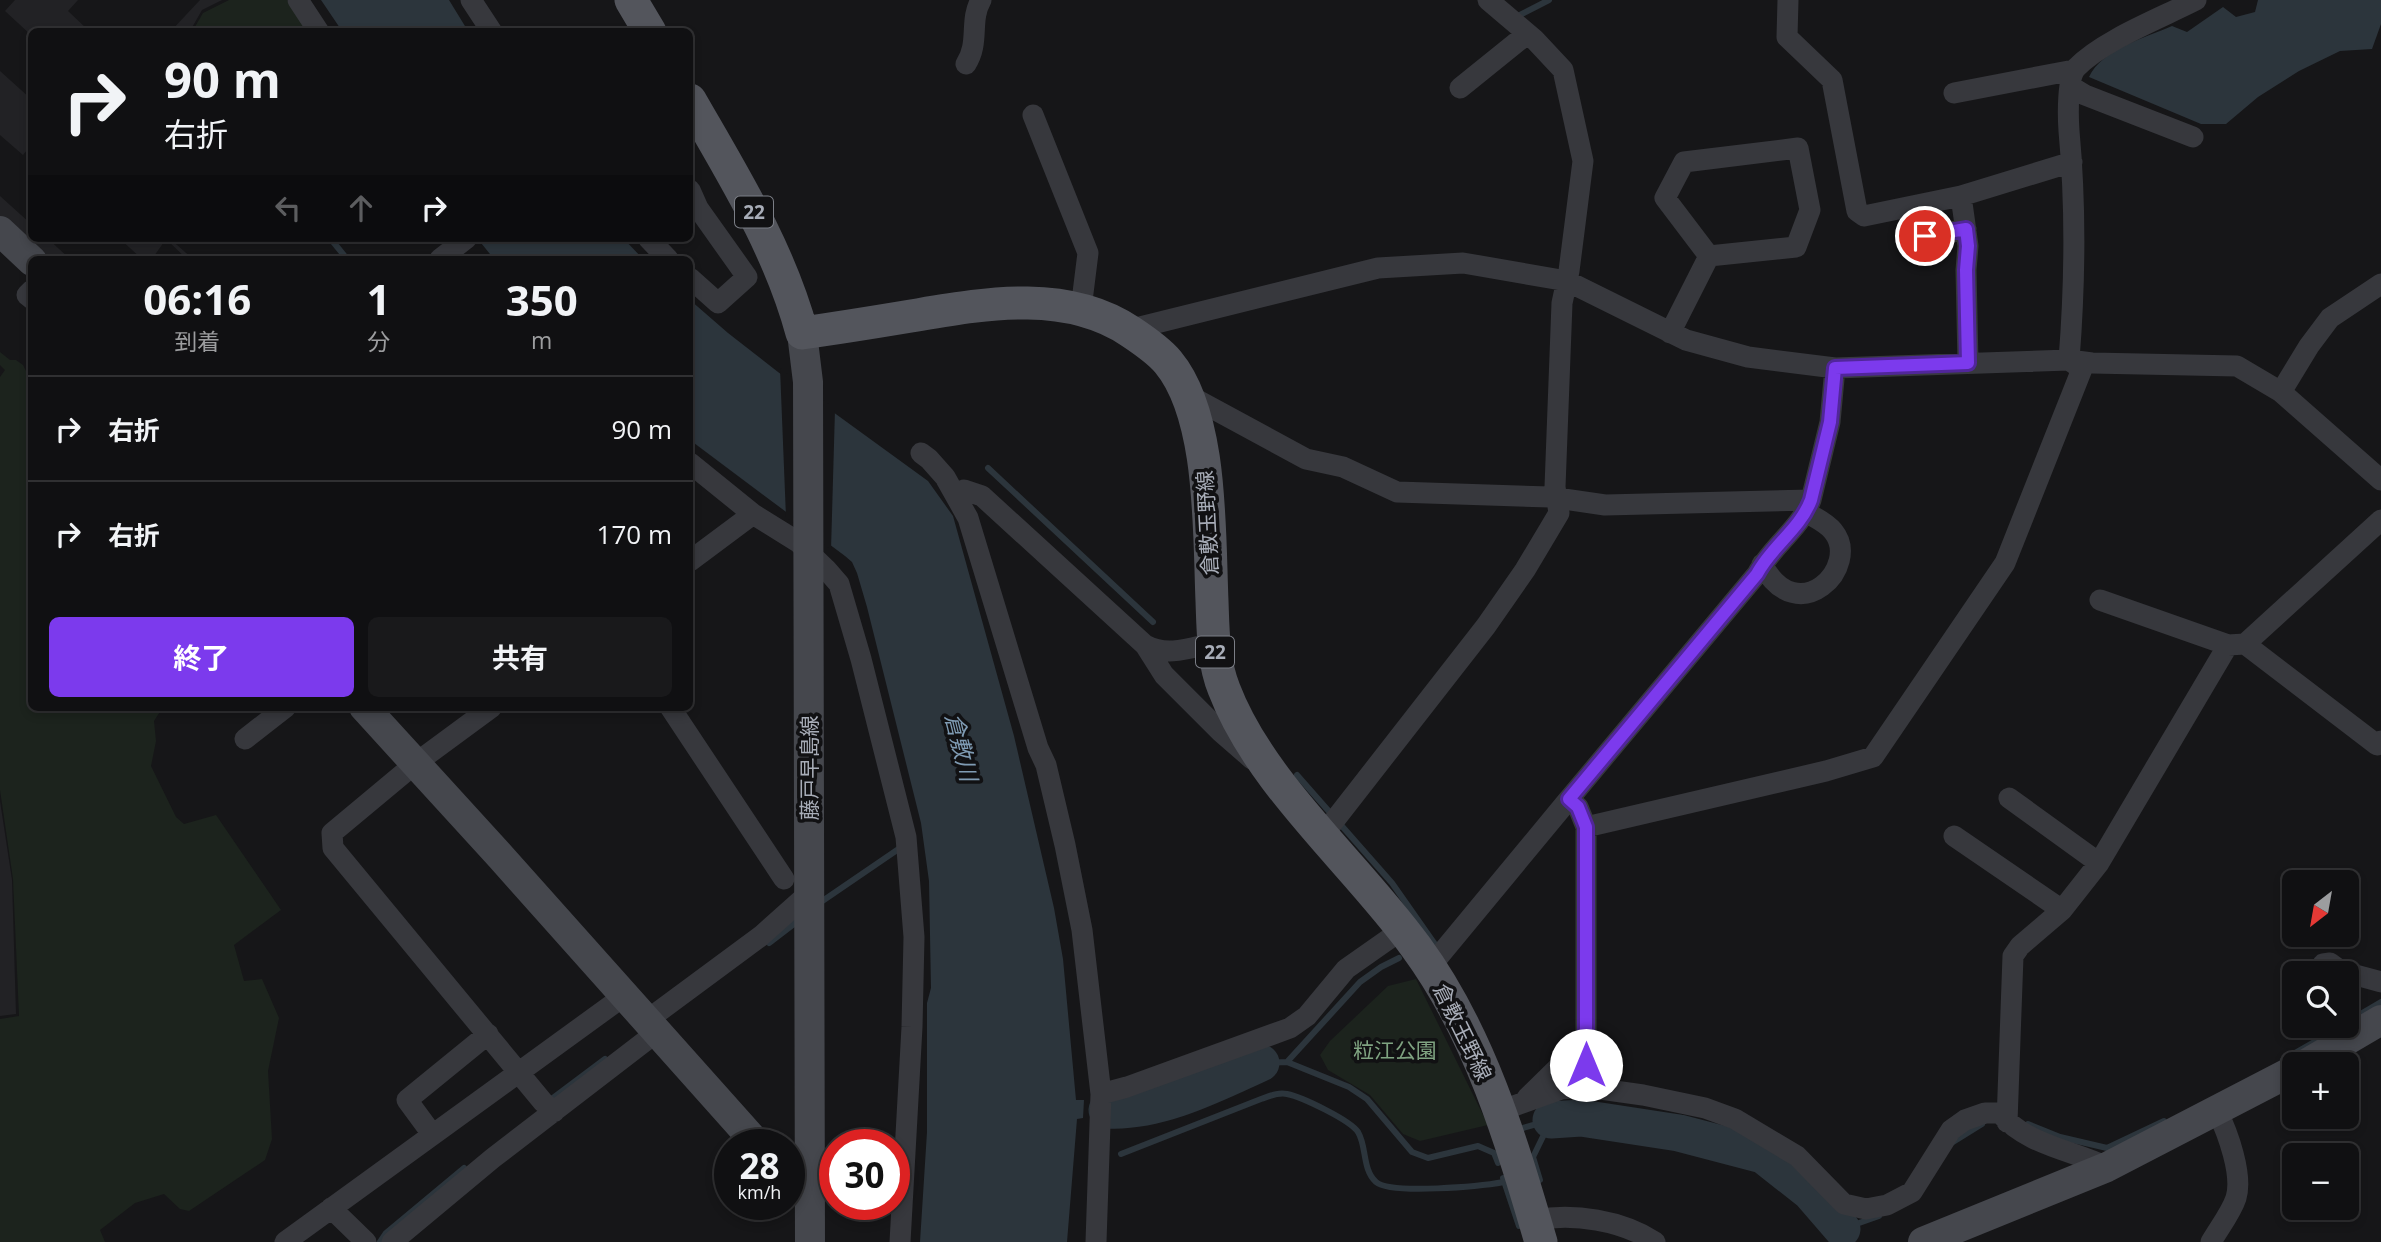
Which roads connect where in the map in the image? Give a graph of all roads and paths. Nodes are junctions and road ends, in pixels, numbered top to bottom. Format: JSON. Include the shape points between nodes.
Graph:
{"nodes":[{"id":1,"x":298,"y":0,"type":"edge"},
{"id":2,"x":471,"y":0,"type":"edge"},
{"id":3,"x":631,"y":0,"type":"edge"},
{"id":4,"x":981,"y":0,"type":"edge"},
{"id":5,"x":1488,"y":0,"type":"edge"},
{"id":6,"x":1788,"y":0,"type":"edge"},
{"id":7,"x":2196,"y":0,"type":"edge"},
{"id":8,"x":316,"y":28,"type":"edge"},
{"id":9,"x":489,"y":28,"type":"edge"},
{"id":10,"x":648,"y":28,"type":"edge"},
{"id":11,"x":1523,"y":38,"type":"junction"},
{"id":12,"x":966,"y":64,"type":"dead end"},
{"id":13,"x":2072,"y":78,"type":"junction"},
{"id":14,"x":1460,"y":88,"type":"dead end"},
{"id":15,"x":1954,"y":93,"type":"dead end"},
{"id":16,"x":693,"y":105,"type":"edge"},
{"id":17,"x":1033,"y":115,"type":"dead end"},
{"id":18,"x":2193,"y":137,"type":"dead end"},
{"id":19,"x":2072,"y":162,"type":"junction"},
{"id":20,"x":1961,"y":196,"type":"junction"},
{"id":21,"x":693,"y":197,"type":"edge"},
{"id":22,"x":1966,"y":229,"type":"junction"},
{"id":23,"x":0,"y":232,"type":"edge"},
{"id":24,"x":1925,"y":236,"type":"dead end"},
{"id":25,"x":652,"y":242,"type":"edge"},
{"id":26,"x":462,"y":244,"type":"edge"},
{"id":27,"x":444,"y":256,"type":"edge"},
{"id":28,"x":665,"y":256,"type":"edge"},
{"id":29,"x":1709,"y":256,"type":"junction"},
{"id":30,"x":28,"y":257,"type":"edge"},
{"id":31,"x":693,"y":281,"type":"edge"},
{"id":32,"x":1567,"y":281,"type":"junction"},
{"id":33,"x":2381,"y":284,"type":"edge"},
{"id":34,"x":1081,"y":309,"type":"junction"},
{"id":35,"x":1128,"y":330,"type":"junction"},
{"id":36,"x":802,"y":333,"type":"junction"},
{"id":37,"x":1670,"y":333,"type":"junction"},
{"id":38,"x":2069,"y":360,"type":"junction"},
{"id":39,"x":1968,"y":363,"type":"junction"},
{"id":40,"x":1835,"y":368,"type":"junction"},
{"id":41,"x":2281,"y":392,"type":"junction"},
{"id":42,"x":1188,"y":395,"type":"junction"},
{"id":43,"x":921,"y":453,"type":"dead end"},
{"id":44,"x":693,"y":465,"type":"edge"},
{"id":45,"x":2381,"y":480,"type":"edge"},
{"id":46,"x":955,"y":495,"type":"junction"},
{"id":47,"x":1558,"y":497,"type":"junction"},
{"id":48,"x":1808,"y":506,"type":"junction"},
{"id":49,"x":753,"y":514,"type":"junction"},
{"id":50,"x":2381,"y":520,"type":"edge"},
{"id":51,"x":809,"y":547,"type":"junction"},
{"id":52,"x":693,"y":559,"type":"edge"},
{"id":53,"x":1762,"y":564,"type":"junction"},
{"id":54,"x":2100,"y":600,"type":"dead end"},
{"id":55,"x":1213,"y":643,"type":"junction"},
{"id":56,"x":2236,"y":644,"type":"junction"},
{"id":57,"x":1145,"y":645,"type":"junction"},
{"id":58,"x":281,"y":711,"type":"edge"},
{"id":59,"x":368,"y":711,"type":"edge"},
{"id":60,"x":487,"y":711,"type":"edge"},
{"id":61,"x":673,"y":711,"type":"edge"},
{"id":62,"x":246,"y":739,"type":"dead end"},
{"id":63,"x":2381,"y":741,"type":"edge"},
{"id":64,"x":416,"y":764,"type":"junction"},
{"id":65,"x":1280,"y":783,"type":"junction"},
{"id":66,"x":2009,"y":798,"type":"dead end"},
{"id":67,"x":1576,"y":809,"type":"junction"},
{"id":68,"x":1331,"y":825,"type":"junction"},
{"id":69,"x":1954,"y":836,"type":"dead end"},
{"id":70,"x":2099,"y":863,"type":"junction"},
{"id":71,"x":802,"y":899,"type":"junction"},
{"id":72,"x":2062,"y":910,"type":"junction"},
{"id":73,"x":1403,"y":929,"type":"junction"},
{"id":74,"x":1438,"y":958,"type":"junction"},
{"id":75,"x":2359,"y":976,"type":"edge"},
{"id":76,"x":2381,"y":982,"type":"edge"},
{"id":77,"x":624,"y":996,"type":"junction"},
{"id":78,"x":2381,"y":1020,"type":"edge"},
{"id":79,"x":652,"y":1026,"type":"junction"},
{"id":80,"x":488,"y":1034,"type":"junction"},
{"id":81,"x":1581,"y":1047,"type":"junction"},
{"id":82,"x":2326,"y":1052,"type":"edge"},
{"id":83,"x":520,"y":1072,"type":"junction"},
{"id":84,"x":2282,"y":1076,"type":"edge"},
{"id":85,"x":1586,"y":1087,"type":"junction"},
{"id":86,"x":1101,"y":1094,"type":"junction"},
{"id":87,"x":549,"y":1107,"type":"junction"},
{"id":88,"x":1511,"y":1107,"type":"junction"},
{"id":89,"x":2217,"y":1111,"type":"junction"},
{"id":90,"x":2007,"y":1122,"type":"junction"},
{"id":91,"x":744,"y":1129,"type":"edge"},
{"id":92,"x":800,"y":1129,"type":"edge"},
{"id":93,"x":432,"y":1134,"type":"junction"},
{"id":94,"x":2108,"y":1167,"type":"junction"},
{"id":95,"x":331,"y":1208,"type":"junction"},
{"id":96,"x":805,"y":1211,"type":"edge"},
{"id":97,"x":1541,"y":1229,"type":"edge"},
{"id":98,"x":285,"y":1242,"type":"edge"},
{"id":99,"x":366,"y":1242,"type":"edge"},
{"id":100,"x":392,"y":1242,"type":"edge"},
{"id":101,"x":810,"y":1242,"type":"edge"},
{"id":102,"x":900,"y":1242,"type":"edge"},
{"id":103,"x":1096,"y":1242,"type":"edge"},
{"id":104,"x":1655,"y":1242,"type":"edge"},
{"id":105,"x":1923,"y":1242,"type":"edge"},
{"id":106,"x":2211,"y":1242,"type":"edge"}],
"edges":[{"from":1,"to":8,"type":"street"},
{"from":2,"to":9,"type":"street"},
{"from":3,"to":10,"type":"main road"},
{"from":4,"to":12,"type":"street","via":[[976,8],[973,52]]},
{"from":5,"to":11,"type":"street"},
{"from":6,"to":20,"type":"street","via":[[1787,37],[1832,80],[1857,211],[1874,216]]},
{"from":7,"to":13,"type":"street","via":[[2107,45]]},
{"from":11,"to":14,"type":"street"},
{"from":11,"to":32,"type":"street","via":[[1563,70],[1583,161]]},
{"from":13,"to":15,"type":"street"},
{"from":13,"to":18,"type":"street","via":[[2085,95]]},
{"from":13,"to":19,"type":"street","via":[[2068,121]]},
{"from":16,"to":36,"type":"main road","number":"22","via":[[760,224],[792,296]]},
{"from":17,"to":34,"type":"street","via":[[1088,253]]},
{"from":19,"to":20,"type":"street"},
{"from":19,"to":38,"type":"street","via":[[2074,295]]},
{"from":20,"to":22,"type":"street"},
{"from":21,"to":31,"type":"street","via":[[747,277],[718,303]]},
{"from":22,"to":24,"type":"street"},
{"from":22,"to":39,"type":"street"},
{"from":23,"to":30,"type":"main road"},
{"from":25,"to":28,"type":"street"},
{"from":26,"to":27,"type":"street"},
{"from":29,"to":29,"type":"street","via":[[1665,198],[1684,162],[1798,148],[1810,210],[1796,247]]},
{"from":29,"to":37,"type":"street"},
{"from":32,"to":35,"type":"street","via":[[1463,263],[1378,268]]},
{"from":32,"to":37,"type":"street"},
{"from":32,"to":47,"type":"street","via":[[1562,303]]},
{"from":33,"to":41,"type":"street","via":[[2330,318]]},
{"from":34,"to":35,"type":"main road","name":"倉敷玉野線","number":"22"},
{"from":34,"to":36,"type":"main road","name":"倉敷玉野線","number":"22","via":[[1001,303]]},
{"from":35,"to":42,"type":"main road","name":"倉敷玉野線","number":"22","via":[[1168,361]]},
{"from":36,"to":51,"type":"main road","name":"藤戸早島線","via":[[808,382]]},
{"from":37,"to":40,"type":"street","via":[[1748,357]]},
{"from":38,"to":39,"type":"street"},
{"from":38,"to":41,"type":"street","via":[[2237,366]]},
{"from":38,"to":67,"type":"street","via":[[2082,369],[2005,562],[1873,757],[1826,771]]},
{"from":39,"to":40,"type":"street"},
{"from":40,"to":48,"type":"street","via":[[1830,422]]},
{"from":41,"to":45,"type":"street"},
{"from":42,"to":47,"type":"street","via":[[1306,459],[1343,467],[1396,492]]},
{"from":42,"to":55,"type":"main road","name":"倉敷玉野線","number":"22","via":[[1203,454]]},
{"from":43,"to":46,"type":"street","via":[[945,477]]},
{"from":44,"to":49,"type":"street"},
{"from":46,"to":57,"type":"street","via":[[964,490],[982,496]]},
{"from":46,"to":86,"type":"street","via":[[968,518],[1059,818],[1082,930]]},
{"from":47,"to":48,"type":"street","via":[[1605,505]]},
{"from":47,"to":68,"type":"street","via":[[1559,513],[1506,598]]},
{"from":48,"to":53,"type":"street"},
{"from":48,"to":53,"type":"street","via":[[1837,538],[1839,558],[1832,576],[1811,593],[1792,593],[1775,583]]},
{"from":49,"to":51,"type":"street"},
{"from":49,"to":52,"type":"street"},
{"from":50,"to":56,"type":"street"},
{"from":51,"to":71,"type":"main road","name":"藤戸早島線"},
{"from":51,"to":102,"type":"street","via":[[839,584],[906,837],[914,937]]},
{"from":53,"to":67,"type":"street"},
{"from":54,"to":56,"type":"street"},
{"from":55,"to":57,"type":"street","via":[[1167,652]]},
{"from":55,"to":65,"type":"main road","name":"倉敷玉野線","number":"22","via":[[1234,714]]},
{"from":56,"to":63,"type":"street","via":[[2377,746]]},
{"from":56,"to":70,"type":"street"},
{"from":57,"to":65,"type":"street","via":[[1164,675]]},
{"from":58,"to":62,"type":"street"},
{"from":59,"to":64,"type":"main road"},
{"from":60,"to":64,"type":"street"},
{"from":61,"to":71,"type":"street"},
{"from":64,"to":77,"type":"main road"},
{"from":64,"to":80,"type":"street","via":[[332,833],[332,848]]},
{"from":65,"to":68,"type":"main road","name":"倉敷玉野線","number":"22"},
{"from":66,"to":70,"type":"street"},
{"from":67,"to":74,"type":"street"},
{"from":67,"to":81,"type":"street"},
{"from":68,"to":73,"type":"main road","name":"倉敷玉野線","number":"22"},
{"from":69,"to":72,"type":"street"},
{"from":70,"to":72,"type":"street"},
{"from":71,"to":79,"type":"street"},
{"from":71,"to":92,"type":"main road","name":"藤戸早島線"},
{"from":72,"to":90,"type":"street","via":[[2013,956]]},
{"from":73,"to":74,"type":"main road","name":"倉敷玉野線","number":"22"},
{"from":73,"to":86,"type":"street","via":[[1346,969],[1307,1016],[1290,1028]]},
{"from":74,"to":88,"type":"main road","name":"倉敷玉野線","number":"22","via":[[1462,1024]]},
{"from":75,"to":76,"type":"street"},
{"from":77,"to":79,"type":"main road"},
{"from":77,"to":83,"type":"street"},
{"from":78,"to":82,"type":"main road"},
{"from":79,"to":87,"type":"street"},
{"from":79,"to":91,"type":"main road"},
{"from":80,"to":83,"type":"street"},
{"from":80,"to":93,"type":"street","via":[[407,1100]]},
{"from":81,"to":85,"type":"street"},
{"from":81,"to":88,"type":"street"},
{"from":83,"to":87,"type":"street"},
{"from":83,"to":93,"type":"street"},
{"from":84,"to":89,"type":"main road"},
{"from":85,"to":88,"type":"street","via":[[1561,1089]]},
{"from":85,"to":90,"type":"street","via":[[1705,1108],[1735,1119],[1797,1156],[1844,1204],[1866,1209],[1887,1205],[1912,1192],[1951,1130],[1965,1120],[2000,1113]]},
{"from":86,"to":103,"type":"street"},
{"from":87,"to":100,"type":"street"},
{"from":88,"to":97,"type":"main road","name":"倉敷玉野線","number":"22"},
{"from":89,"to":94,"type":"main road"},
{"from":89,"to":106,"type":"street","via":[[2239,1183],[2235,1200]]},
{"from":90,"to":94,"type":"street","via":[[2047,1144]]},
{"from":93,"to":95,"type":"street"},
{"from":94,"to":105,"type":"main road"},
{"from":95,"to":98,"type":"street"},
{"from":95,"to":99,"type":"street"},
{"from":96,"to":101,"type":"main road","name":"藤戸早島線"},
{"from":97,"to":104,"type":"street","via":[[1594,1220],[1628,1227]]}]}
